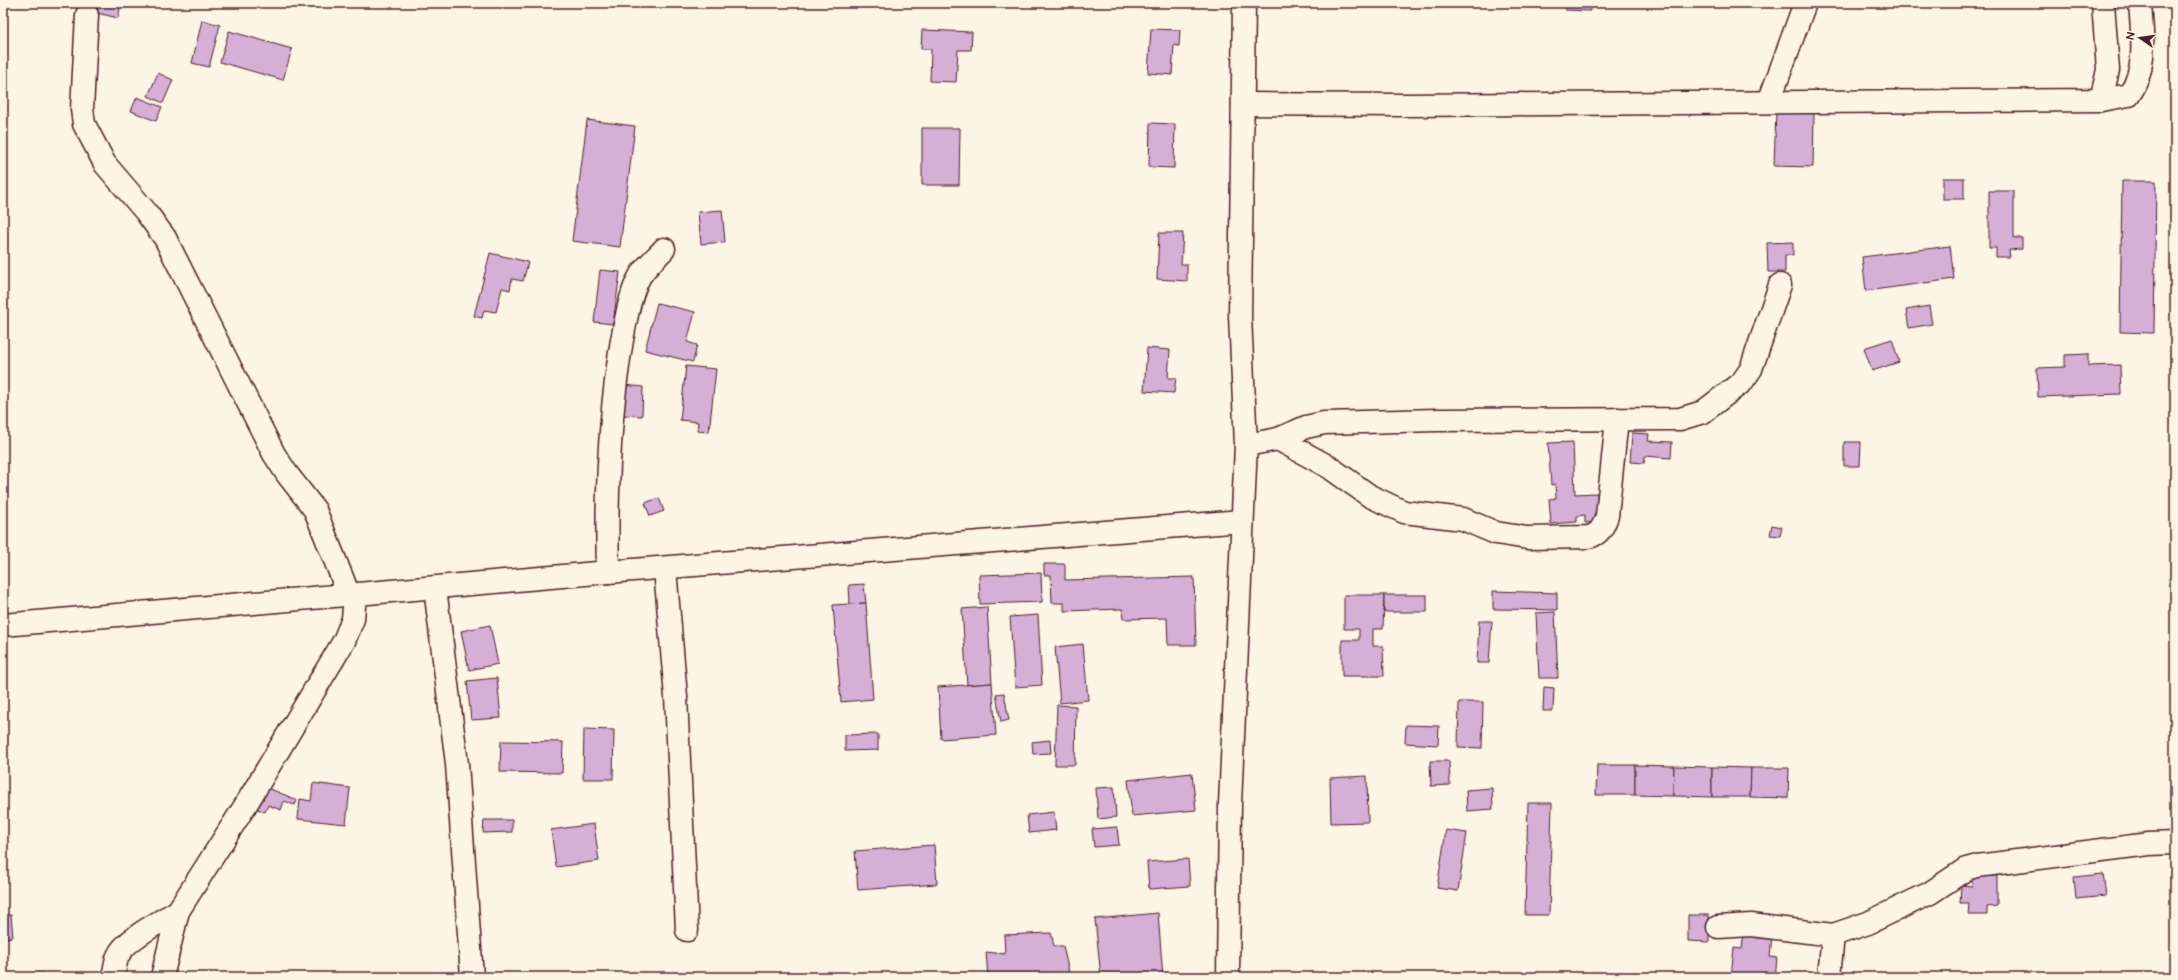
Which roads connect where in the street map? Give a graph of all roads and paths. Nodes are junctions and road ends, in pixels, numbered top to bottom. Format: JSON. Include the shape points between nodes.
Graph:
{"nodes":[{"id":1,"x":1244,"y":3,"type":"edge"},
{"id":2,"x":1805,"y":3,"type":"edge"},
{"id":3,"x":2103,"y":3,"type":"edge"},
{"id":4,"x":2140,"y":3,"type":"edge"},
{"id":5,"x":87,"y":15,"type":"dead end"},
{"id":6,"x":2101,"y":100,"type":"junction"},
{"id":7,"x":1769,"y":102,"type":"junction"},
{"id":8,"x":1243,"y":104,"type":"junction"},
{"id":9,"x":664,"y":249,"type":"dead end"},
{"id":10,"x":1780,"y":285,"type":"dead end"},
{"id":11,"x":1617,"y":419,"type":"junction"},
{"id":12,"x":1278,"y":439,"type":"junction"},
{"id":13,"x":1246,"y":445,"type":"junction"},
{"id":14,"x":1242,"y":521,"type":"junction"},
{"id":15,"x":665,"y":569,"type":"junction"},
{"id":16,"x":608,"y":572,"type":"junction"},
{"id":17,"x":435,"y":588,"type":"junction"},
{"id":18,"x":352,"y":595,"type":"junction"},
{"id":19,"x":3,"y":626,"type":"edge"},
{"id":20,"x":2175,"y":843,"type":"edge"},
{"id":21,"x":178,"y":911,"type":"junction"},
{"id":22,"x":1718,"y":927,"type":"dead end"},
{"id":23,"x":688,"y":930,"type":"dead end"},
{"id":24,"x":1833,"y":935,"type":"junction"},
{"id":25,"x":131,"y":941,"type":"junction"},
{"id":26,"x":164,"y":967,"type":"edge"},
{"id":27,"x":113,"y":977,"type":"edge"},
{"id":28,"x":472,"y":977,"type":"edge"},
{"id":29,"x":1228,"y":977,"type":"edge"},
{"id":30,"x":1829,"y":977,"type":"edge"}],
"edges":[{"from":1,"to":8,"type":"street"},
{"from":2,"to":7,"type":"street"},
{"from":3,"to":6,"type":"street","via":[[2108,70]]},
{"from":4,"to":6,"type":"street","via":[[2143,50],[2137,84],[2129,95]]},
{"from":5,"to":18,"type":"street","via":[[82,109],[92,141],[105,164],[165,238],[274,454],[315,510]]},
{"from":6,"to":7,"type":"street"},
{"from":7,"to":8,"type":"street"},
{"from":8,"to":13,"type":"street","via":[[1240,316]]},
{"from":9,"to":16,"type":"street","via":[[640,276],[627,312],[619,356],[610,443],[606,521]]},
{"from":10,"to":11,"type":"street","via":[[1751,369],[1727,396],[1703,412],[1680,419]]},
{"from":11,"to":12,"type":"street","via":[[1324,423],[1306,427]]},
{"from":11,"to":12,"type":"street","via":[[1607,516],[1602,529],[1589,537],[1527,538],[1496,533],[1462,519],[1404,512],[1370,496],[1329,467]]},
{"from":12,"to":13,"type":"street"},
{"from":13,"to":14,"type":"street"},
{"from":14,"to":15,"type":"street"},
{"from":14,"to":29,"type":"street","via":[[1230,804]]},
{"from":15,"to":16,"type":"street"},
{"from":15,"to":23,"type":"street","via":[[676,705]]},
{"from":16,"to":17,"type":"street"},
{"from":17,"to":18,"type":"street"},
{"from":17,"to":28,"type":"street","via":[[457,764]]},
{"from":18,"to":19,"type":"street"},
{"from":18,"to":21,"type":"street","via":[[353,619],[344,641],[245,806]]},
{"from":20,"to":24,"type":"street","via":[[2149,844],[1977,866],[1966,869],[1930,893],[1868,923]]},
{"from":21,"to":25,"type":"street"},
{"from":21,"to":26,"type":"street"},
{"from":22,"to":24,"type":"street","via":[[1751,925]]},
{"from":24,"to":30,"type":"street"},
{"from":25,"to":26,"type":"street"},
{"from":25,"to":27,"type":"street","via":[[118,955]]}]}
